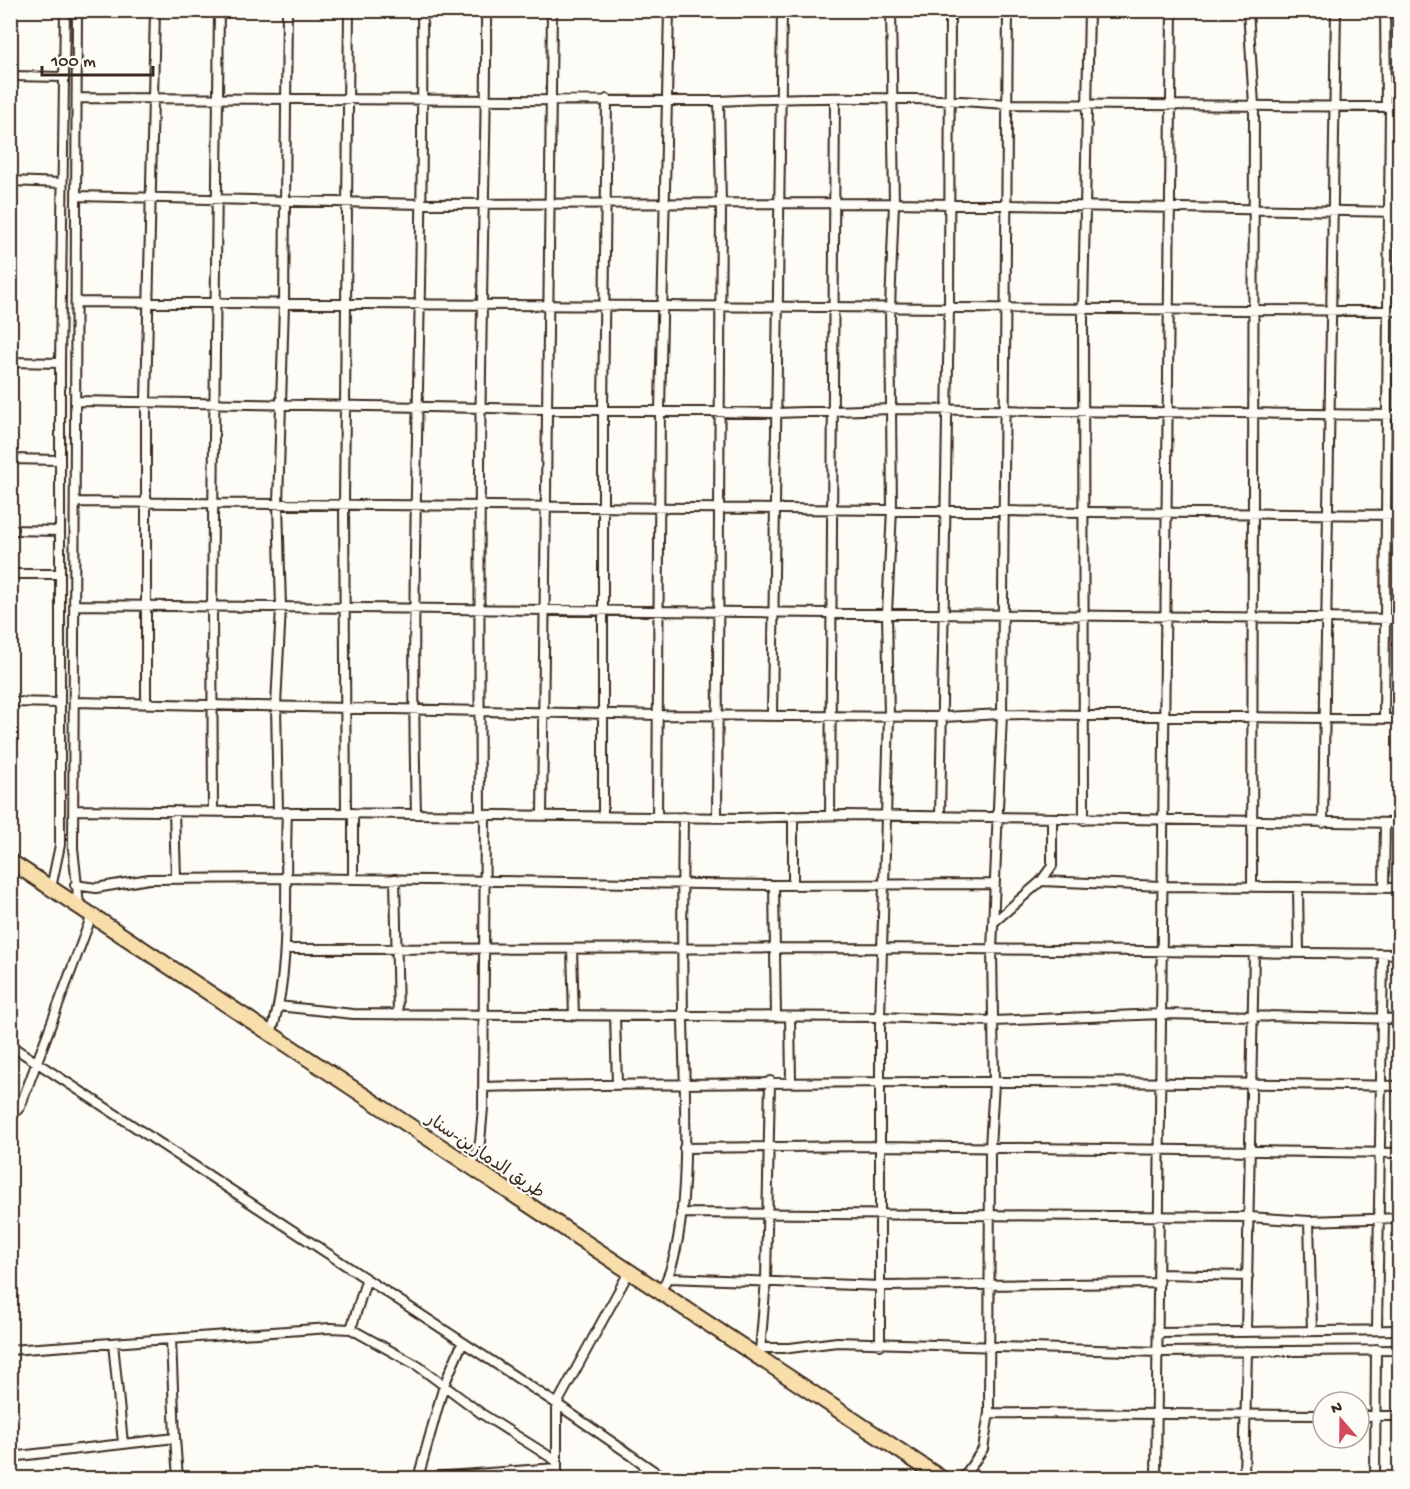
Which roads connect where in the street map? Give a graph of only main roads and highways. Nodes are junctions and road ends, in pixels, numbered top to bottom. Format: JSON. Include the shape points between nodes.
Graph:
{"nodes":[{"id":1,"x":10,"y":861,"type":"edge"},
{"id":2,"x":941,"y":1479,"type":"edge"}],
"edges":[{"from":1,"to":2,"type":"highway","name":"طريق الدمازين-سنار","via":[[629,1272],[760,1353]]}]}
